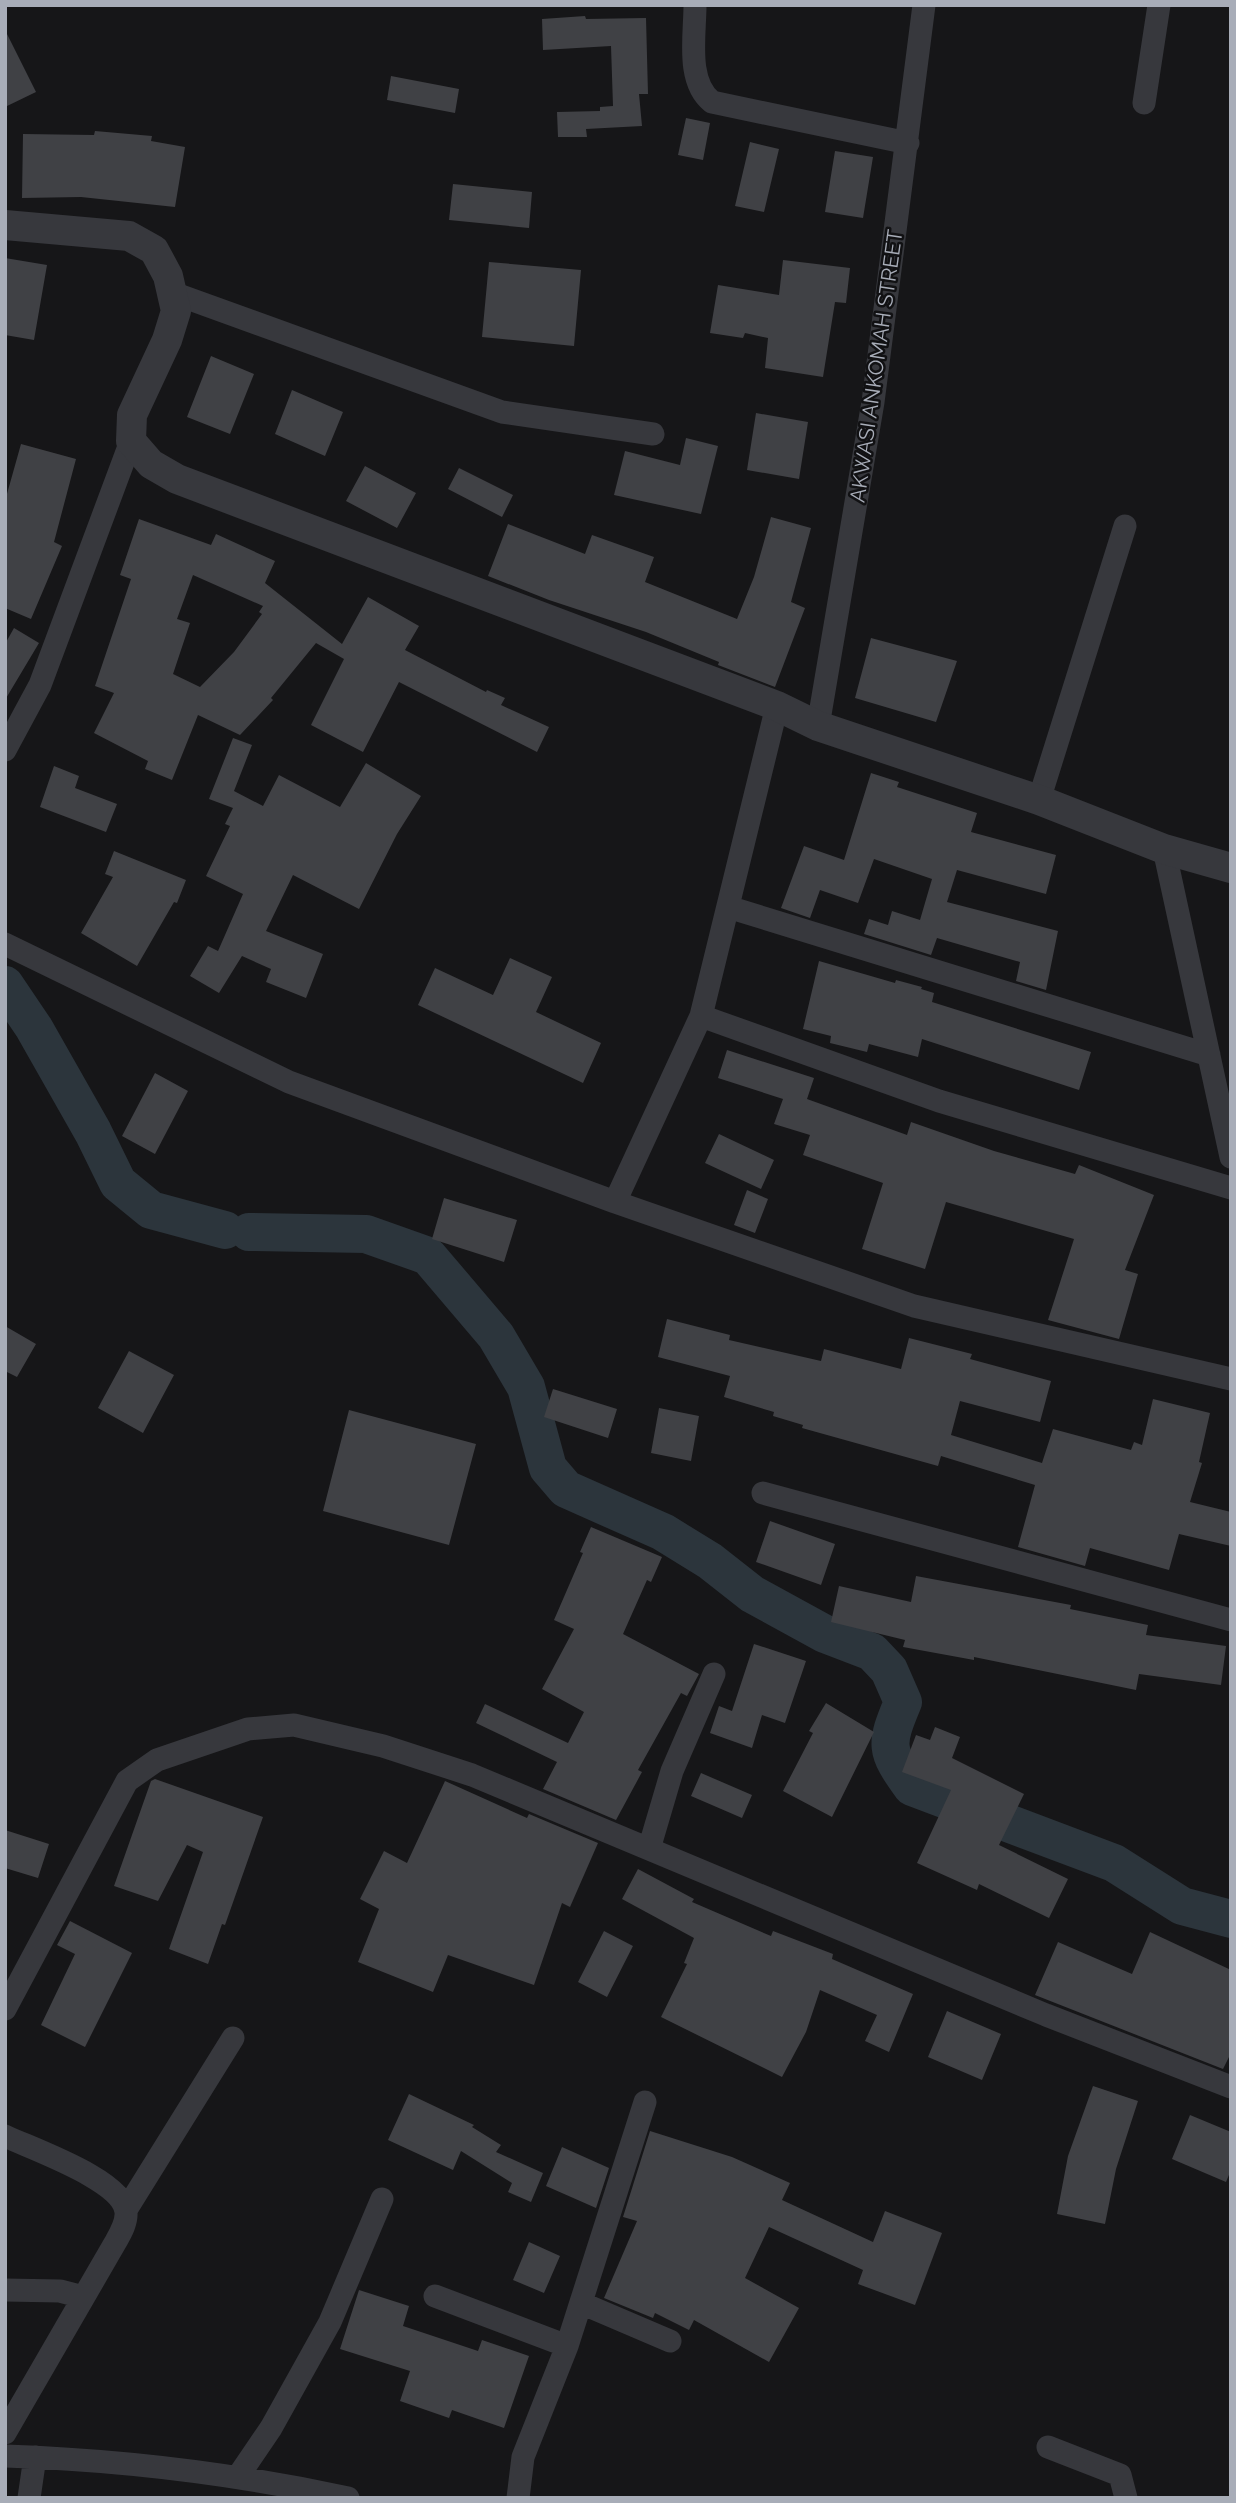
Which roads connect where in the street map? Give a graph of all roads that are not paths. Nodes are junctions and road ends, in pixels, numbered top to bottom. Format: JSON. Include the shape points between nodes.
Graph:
{"nodes":[{"id":1,"x":695,"y":5,"type":"edge"},
{"id":2,"x":924,"y":5,"type":"edge"},
{"id":3,"x":1160,"y":5,"type":"edge"},
{"id":4,"x":1144,"y":103,"type":"dead end"},
{"id":5,"x":908,"y":143,"type":"junction"},
{"id":6,"x":5,"y":225,"type":"edge"},
{"id":7,"x":173,"y":293,"type":"junction"},
{"id":8,"x":653,"y":434,"type":"dead end"},
{"id":9,"x":131,"y":441,"type":"junction"},
{"id":10,"x":1125,"y":526,"type":"dead end"},
{"id":11,"x":777,"y":706,"type":"junction"},
{"id":12,"x":818,"y":726,"type":"junction"},
{"id":13,"x":5,"y":750,"type":"edge"},
{"id":14,"x":1039,"y":800,"type":"junction"},
{"id":15,"x":1164,"y":849,"type":"junction"},
{"id":16,"x":1231,"y":867,"type":"edge"},
{"id":17,"x":728,"y":907,"type":"junction"},
{"id":18,"x":5,"y":944,"type":"edge"},
{"id":19,"x":701,"y":1016,"type":"junction"},
{"id":20,"x":1209,"y":1055,"type":"junction"},
{"id":21,"x":1231,"y":1157,"type":"edge"},
{"id":22,"x":1231,"y":1188,"type":"edge"},
{"id":23,"x":615,"y":1202,"type":"junction"},
{"id":24,"x":1231,"y":1379,"type":"edge"},
{"id":25,"x":763,"y":1493,"type":"dead end"},
{"id":26,"x":1231,"y":1620,"type":"edge"},
{"id":27,"x":714,"y":1674,"type":"dead end"},
{"id":28,"x":649,"y":1849,"type":"junction"},
{"id":29,"x":5,"y":2009,"type":"edge"},
{"id":30,"x":233,"y":2038,"type":"dead end"},
{"id":31,"x":1231,"y":2087,"type":"edge"},
{"id":32,"x":645,"y":2102,"type":"dead end"},
{"id":33,"x":5,"y":2136,"type":"edge"},
{"id":34,"x":382,"y":2199,"type":"dead end"},
{"id":35,"x":127,"y":2210,"type":"junction"},
{"id":36,"x":5,"y":2290,"type":"edge"},
{"id":37,"x":435,"y":2296,"type":"dead end"},
{"id":38,"x":83,"y":2297,"type":"junction"},
{"id":39,"x":581,"y":2303,"type":"junction"},
{"id":40,"x":670,"y":2341,"type":"dead end"},
{"id":41,"x":567,"y":2346,"type":"junction"},
{"id":42,"x":5,"y":2433,"type":"edge"},
{"id":43,"x":1048,"y":2447,"type":"dead end"},
{"id":44,"x":5,"y":2456,"type":"edge"},
{"id":45,"x":35,"y":2457,"type":"junction"},
{"id":46,"x":239,"y":2475,"type":"junction"},
{"id":47,"x":29,"y":2498,"type":"edge"},
{"id":48,"x":348,"y":2498,"type":"edge"},
{"id":49,"x":517,"y":2498,"type":"edge"},
{"id":50,"x":1126,"y":2498,"type":"edge"}],
"edges":[{"from":1,"to":5,"type":"street","via":[[696,78],[701,93],[712,102]]},
{"from":2,"to":5,"type":"street","name":"AKWASI ANKOMAH STREET"},
{"from":3,"to":4,"type":"street"},
{"from":5,"to":12,"type":"street","name":"AKWASI ANKOMAH STREET","via":[[873,402]]},
{"from":6,"to":7,"type":"street","via":[[129,236],[154,250]]},
{"from":7,"to":8,"type":"street","via":[[502,412]]},
{"from":7,"to":9,"type":"street","via":[[176,311],[132,415]]},
{"from":9,"to":11,"type":"street","via":[[150,464],[177,479]]},
{"from":9,"to":13,"type":"street","via":[[40,685]]},
{"from":10,"to":14,"type":"street"},
{"from":11,"to":12,"type":"street"},
{"from":11,"to":17,"type":"street"},
{"from":12,"to":14,"type":"street"},
{"from":14,"to":15,"type":"street"},
{"from":15,"to":16,"type":"street"},
{"from":15,"to":20,"type":"street"},
{"from":17,"to":19,"type":"street"},
{"from":17,"to":20,"type":"street"},
{"from":18,"to":23,"type":"street","via":[[289,1082]]},
{"from":19,"to":22,"type":"street","via":[[939,1101]]},
{"from":19,"to":23,"type":"street"},
{"from":20,"to":21,"type":"street"},
{"from":23,"to":24,"type":"street","via":[[914,1306]]},
{"from":25,"to":26,"type":"street"},
{"from":27,"to":28,"type":"street","via":[[672,1771]]},
{"from":28,"to":29,"type":"street","via":[[472,1775],[383,1746],[294,1725],[248,1729],[157,1760],[127,1781]]},
{"from":28,"to":31,"type":"street"},
{"from":30,"to":35,"type":"street"},
{"from":32,"to":39,"type":"street"},
{"from":33,"to":35,"type":"street","via":[[100,2181]]},
{"from":34,"to":46,"type":"street","via":[[330,2322]]},
{"from":35,"to":38,"type":"street","via":[[115,2243]]},
{"from":36,"to":38,"type":"street","via":[[60,2291]]},
{"from":37,"to":41,"type":"street"},
{"from":38,"to":42,"type":"street"},
{"from":39,"to":40,"type":"street"},
{"from":39,"to":41,"type":"street"},
{"from":41,"to":49,"type":"street","via":[[523,2457]]},
{"from":43,"to":50,"type":"street","via":[[1120,2475]]},
{"from":44,"to":45,"type":"street"},
{"from":45,"to":46,"type":"street","via":[[130,2461]]},
{"from":45,"to":47,"type":"street"},
{"from":46,"to":48,"type":"street"}]}
